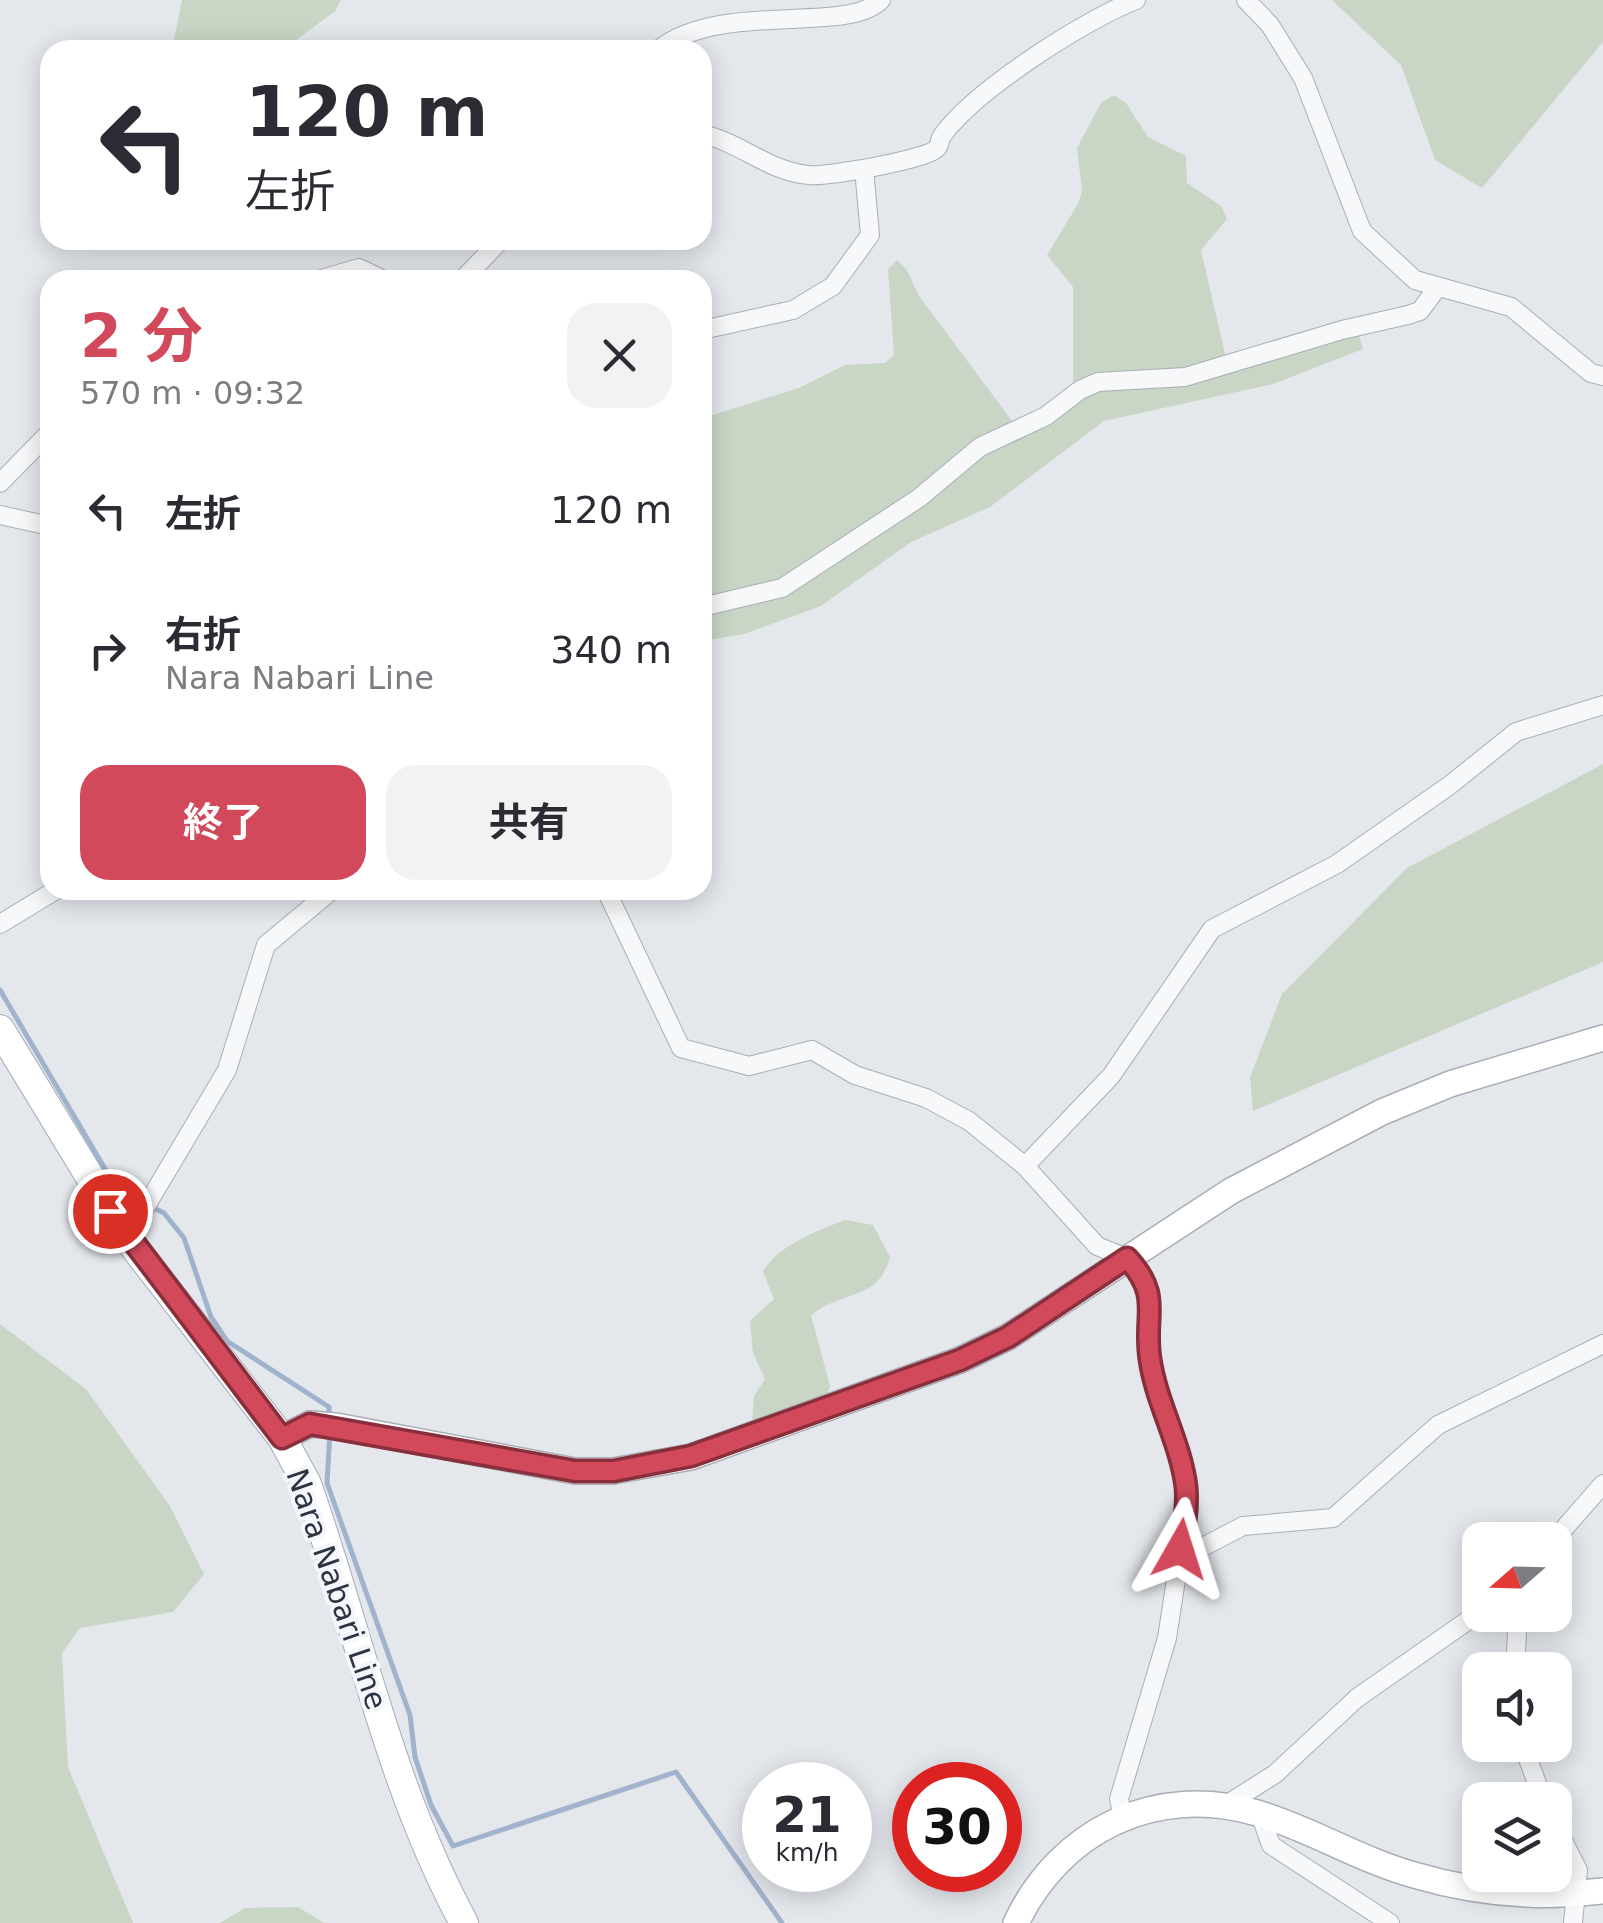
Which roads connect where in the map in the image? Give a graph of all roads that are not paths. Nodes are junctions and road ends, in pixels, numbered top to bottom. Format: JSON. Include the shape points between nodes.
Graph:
{"nodes":[{"id":1,"x":881,"y":0,"type":"edge"},
{"id":2,"x":1136,"y":0,"type":"edge"},
{"id":3,"x":1246,"y":0,"type":"edge"},
{"id":4,"x":674,"y":40,"type":"edge"},
{"id":5,"x":712,"y":139,"type":"edge"},
{"id":6,"x":864,"y":168,"type":"junction"},
{"id":7,"x":490,"y":250,"type":"edge"},
{"id":8,"x":472,"y":270,"type":"edge"},
{"id":9,"x":1437,"y":288,"type":"junction"},
{"id":10,"x":712,"y":328,"type":"edge"},
{"id":11,"x":1603,"y":376,"type":"edge"},
{"id":12,"x":40,"y":442,"type":"edge"},
{"id":13,"x":0,"y":483,"type":"edge"},
{"id":14,"x":0,"y":515,"type":"edge"},
{"id":15,"x":40,"y":524,"type":"edge"},
{"id":16,"x":712,"y":606,"type":"edge"},
{"id":17,"x":1603,"y":705,"type":"edge"},
{"id":18,"x":40,"y":900,"type":"edge"},
{"id":19,"x":320,"y":900,"type":"edge"},
{"id":20,"x":611,"y":900,"type":"edge"},
{"id":21,"x":0,"y":924,"type":"edge"},
{"id":22,"x":0,"y":1029,"type":"edge"},
{"id":23,"x":1603,"y":1038,"type":"edge"},
{"id":24,"x":1025,"y":1166,"type":"junction"},
{"id":25,"x":128,"y":1238,"type":"junction"},
{"id":26,"x":1127,"y":1258,"type":"junction"},
{"id":27,"x":1603,"y":1344,"type":"edge"},
{"id":28,"x":282,"y":1438,"type":"junction"},
{"id":29,"x":1603,"y":1484,"type":"edge"},
{"id":30,"x":1570,"y":1522,"type":"edge"},
{"id":31,"x":1180,"y":1549,"type":"junction"},
{"id":32,"x":1462,"y":1625,"type":"edge"},
{"id":33,"x":1226,"y":1806,"type":"junction"},
{"id":34,"x":1260,"y":1814,"type":"junction"},
{"id":35,"x":1123,"y":1817,"type":"junction"},
{"id":36,"x":1572,"y":1859,"type":"edge"},
{"id":37,"x":1591,"y":1893,"type":"edge"},
{"id":38,"x":464,"y":1923,"type":"edge"},
{"id":39,"x":1016,"y":1923,"type":"edge"},
{"id":40,"x":1390,"y":1923,"type":"edge"},
{"id":41,"x":1573,"y":1923,"type":"edge"}],
"edges":[{"from":1,"to":4,"type":"street","via":[[873,8],[835,13],[734,16]]},
{"from":2,"to":6,"type":"street","via":[[1058,40],[988,94],[937,148],[919,159]]},
{"from":3,"to":9,"type":"street","via":[[1303,78],[1362,231],[1415,280]]},
{"from":5,"to":6,"type":"street","via":[[762,163],[811,176]]},
{"from":6,"to":10,"type":"street","via":[[870,235],[834,286],[793,310]]},
{"from":7,"to":8,"type":"street"},
{"from":9,"to":11,"type":"street","via":[[1510,307]]},
{"from":9,"to":16,"type":"street","via":[[1408,316],[1185,377],[1098,382],[980,447],[918,498],[782,588]]},
{"from":12,"to":13,"type":"street"},
{"from":14,"to":15,"type":"street"},
{"from":17,"to":24,"type":"street","via":[[1516,732],[1336,864],[1212,929],[1111,1076]]},
{"from":18,"to":21,"type":"street"},
{"from":19,"to":25,"type":"street","via":[[266,945],[227,1070]]},
{"from":20,"to":24,"type":"street","via":[[681,1048],[749,1066],[812,1050],[855,1075],[926,1098]]},
{"from":22,"to":25,"type":"main road","name":"Nara Nabari Line"},
{"from":23,"to":26,"type":"main road","via":[[1382,1112],[1231,1191]]},
{"from":24,"to":26,"type":"street","via":[[1098,1246]]},
{"from":25,"to":28,"type":"main road","name":"Nara Nabari Line"},
{"from":26,"to":28,"type":"main road","via":[[1008,1337],[960,1360],[665,1462],[575,1471],[310,1424]]},
{"from":26,"to":31,"type":"street","via":[[1145,1278],[1152,1302],[1148,1353],[1186,1486]]},
{"from":27,"to":31,"type":"street","via":[[1438,1425],[1333,1518],[1243,1526],[1197,1550]]},
{"from":28,"to":38,"type":"main road","name":"Nara Nabari Line","via":[[327,1541],[404,1796]]},
{"from":29,"to":30,"type":"street"},
{"from":31,"to":35,"type":"street","via":[[1168,1638],[1119,1798]]},
{"from":32,"to":33,"type":"street","via":[[1357,1698],[1275,1774]]},
{"from":33,"to":34,"type":"main road"},
{"from":33,"to":35,"type":"main road","via":[[1186,1805]]},
{"from":34,"to":37,"type":"main road","via":[[1429,1879],[1487,1892]]},
{"from":34,"to":40,"type":"street","via":[[1271,1845]]},
{"from":35,"to":39,"type":"main road","via":[[1061,1855]]},
{"from":36,"to":37,"type":"street"},
{"from":37,"to":41,"type":"street"}]}
